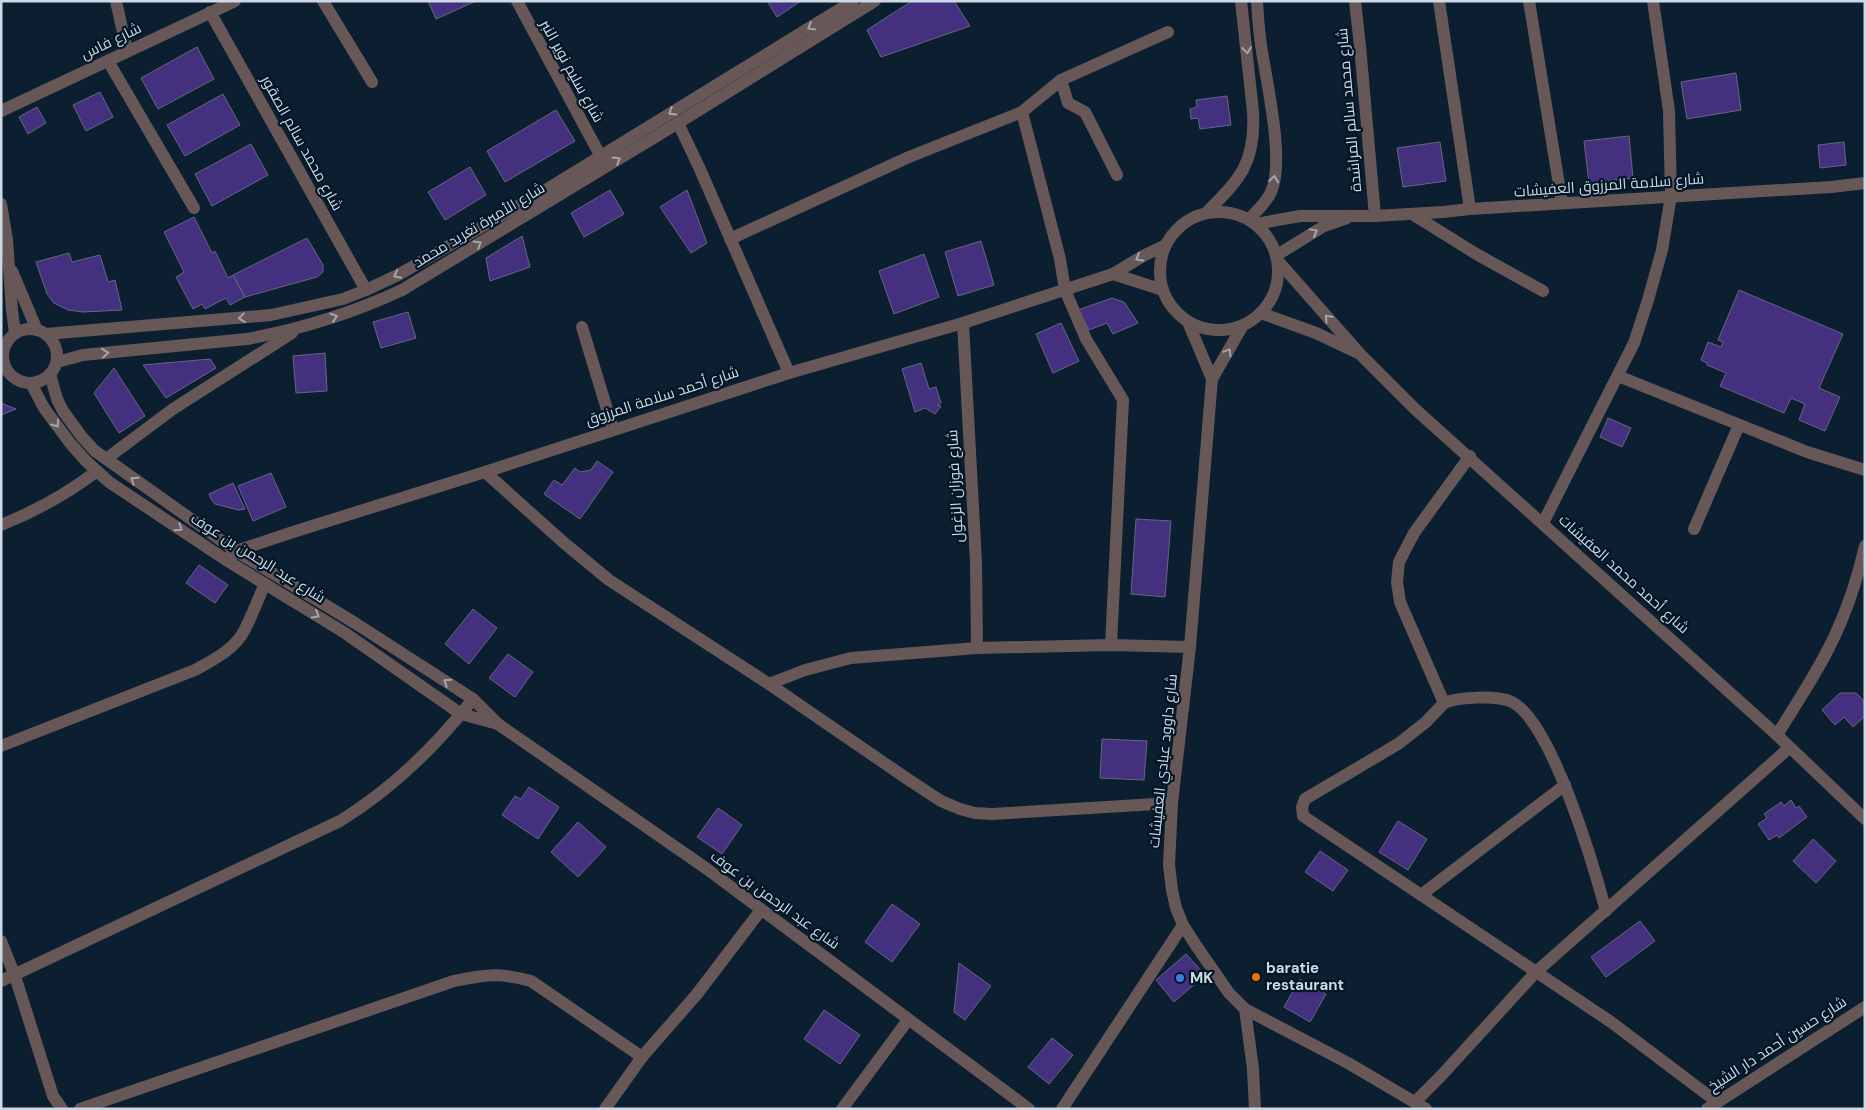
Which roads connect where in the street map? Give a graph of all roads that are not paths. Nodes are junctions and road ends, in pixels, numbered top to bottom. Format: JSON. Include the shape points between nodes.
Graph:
{"nodes":[{"id":1,"x":116,"y":1,"type":"edge"},
{"id":2,"x":235,"y":1,"type":"edge"},
{"id":3,"x":323,"y":1,"type":"edge"},
{"id":4,"x":517,"y":1,"type":"edge"},
{"id":5,"x":853,"y":1,"type":"edge"},
{"id":6,"x":875,"y":1,"type":"edge"},
{"id":7,"x":1241,"y":1,"type":"edge"},
{"id":8,"x":1257,"y":1,"type":"edge"},
{"id":9,"x":1355,"y":1,"type":"edge"},
{"id":10,"x":1439,"y":1,"type":"edge"},
{"id":11,"x":1529,"y":1,"type":"edge"},
{"id":12,"x":1653,"y":1,"type":"edge"},
{"id":13,"x":210,"y":12,"type":"junction"},
{"id":14,"x":1168,"y":32,"type":"dead end"},
{"id":15,"x":127,"y":51,"type":"junction"},
{"id":16,"x":108,"y":61,"type":"junction"},
{"id":17,"x":1061,"y":80,"type":"junction"},
{"id":18,"x":372,"y":82,"type":"dead end"},
{"id":19,"x":1,"y":111,"type":"edge"},
{"id":20,"x":1022,"y":112,"type":"junction"},
{"id":21,"x":678,"y":123,"type":"junction"},
{"id":22,"x":600,"y":155,"type":"junction"},
{"id":23,"x":1117,"y":175,"type":"dead end"},
{"id":24,"x":1865,"y":183,"type":"edge"},
{"id":25,"x":1671,"y":196,"type":"junction"},
{"id":26,"x":1,"y":204,"type":"edge"},
{"id":27,"x":1562,"y":204,"type":"junction"},
{"id":28,"x":194,"y":208,"type":"dead end"},
{"id":29,"x":1470,"y":209,"type":"junction"},
{"id":30,"x":1206,"y":213,"type":"junction"},
{"id":31,"x":1412,"y":214,"type":"junction"},
{"id":32,"x":1355,"y":216,"type":"junction"},
{"id":33,"x":1375,"y":216,"type":"junction"},
{"id":34,"x":1253,"y":222,"type":"junction"},
{"id":35,"x":730,"y":239,"type":"junction"},
{"id":36,"x":1166,"y":245,"type":"junction"},
{"id":37,"x":1278,"y":258,"type":"junction"},
{"id":38,"x":9,"y":265,"type":"junction"},
{"id":39,"x":1113,"y":274,"type":"junction"},
{"id":40,"x":366,"y":290,"type":"junction"},
{"id":41,"x":1065,"y":290,"type":"junction"},
{"id":42,"x":1163,"y":290,"type":"junction"},
{"id":43,"x":1543,"y":291,"type":"dead end"},
{"id":44,"x":1261,"y":313,"type":"junction"},
{"id":45,"x":1188,"y":322,"type":"junction"},
{"id":46,"x":963,"y":323,"type":"junction"},
{"id":47,"x":1243,"y":325,"type":"junction"},
{"id":48,"x":582,"y":327,"type":"dead end"},
{"id":49,"x":299,"y":328,"type":"junction"},
{"id":50,"x":41,"y":332,"type":"junction"},
{"id":51,"x":9,"y":337,"type":"edge"},
{"id":52,"x":1360,"y":354,"type":"junction"},
{"id":53,"x":57,"y":362,"type":"junction"},
{"id":54,"x":3,"y":364,"type":"edge"},
{"id":55,"x":789,"y":373,"type":"junction"},
{"id":56,"x":50,"y":374,"type":"junction"},
{"id":57,"x":1618,"y":376,"type":"junction"},
{"id":58,"x":1212,"y":379,"type":"junction"},
{"id":59,"x":31,"y":383,"type":"junction"},
{"id":60,"x":1739,"y":425,"type":"junction"},
{"id":61,"x":612,"y":429,"type":"junction"},
{"id":62,"x":1470,"y":456,"type":"junction"},
{"id":63,"x":106,"y":459,"type":"junction"},
{"id":64,"x":1865,"y":470,"type":"edge"},
{"id":65,"x":96,"y":471,"type":"junction"},
{"id":66,"x":485,"y":472,"type":"junction"},
{"id":67,"x":1543,"y":523,"type":"junction"},
{"id":68,"x":1,"y":524,"type":"edge"},
{"id":69,"x":1694,"y":528,"type":"dead end"},
{"id":70,"x":1865,"y":546,"type":"edge"},
{"id":71,"x":236,"y":551,"type":"junction"},
{"id":72,"x":226,"y":560,"type":"junction"},
{"id":73,"x":265,"y":584,"type":"junction"},
{"id":74,"x":1110,"y":645,"type":"junction"},
{"id":75,"x":1190,"y":646,"type":"junction"},
{"id":76,"x":976,"y":648,"type":"junction"},
{"id":77,"x":769,"y":684,"type":"junction"},
{"id":78,"x":473,"y":699,"type":"junction"},
{"id":79,"x":1444,"y":703,"type":"junction"},
{"id":80,"x":461,"y":714,"type":"junction"},
{"id":81,"x":498,"y":724,"type":"junction"},
{"id":82,"x":1777,"y":735,"type":"junction"},
{"id":83,"x":1,"y":746,"type":"edge"},
{"id":84,"x":1789,"y":748,"type":"junction"},
{"id":85,"x":1565,"y":785,"type":"junction"},
{"id":86,"x":1172,"y":803,"type":"junction"},
{"id":87,"x":1865,"y":819,"type":"edge"},
{"id":88,"x":1421,"y":895,"type":"junction"},
{"id":89,"x":761,"y":910,"type":"junction"},
{"id":90,"x":1606,"y":911,"type":"junction"},
{"id":91,"x":1183,"y":925,"type":"junction"},
{"id":92,"x":1,"y":941,"type":"edge"},
{"id":93,"x":1536,"y":972,"type":"junction"},
{"id":94,"x":15,"y":976,"type":"junction"},
{"id":95,"x":1,"y":981,"type":"edge"},
{"id":96,"x":1865,"y":1007,"type":"edge"},
{"id":97,"x":1245,"y":1009,"type":"junction"},
{"id":98,"x":908,"y":1020,"type":"junction"},
{"id":99,"x":642,"y":1057,"type":"junction"},
{"id":100,"x":1421,"y":1105,"type":"edge"},
{"id":101,"x":1712,"y":1105,"type":"edge"},
{"id":102,"x":62,"y":1109,"type":"edge"},
{"id":103,"x":80,"y":1109,"type":"edge"},
{"id":104,"x":605,"y":1109,"type":"edge"},
{"id":105,"x":842,"y":1109,"type":"edge"},
{"id":106,"x":1029,"y":1109,"type":"edge"},
{"id":107,"x":1062,"y":1109,"type":"edge"},
{"id":108,"x":1255,"y":1109,"type":"edge"}],
"edges":[{"from":1,"to":15,"type":"street"},
{"from":2,"to":13,"type":"street","name":"شارع فاس"},
{"from":3,"to":18,"type":"street"},
{"from":4,"to":22,"type":"street","name":"شارع سليم نوير النبر"},
{"from":5,"to":22,"type":"street","name":"شارع الأميرة تغريد محمد","one_way":true},
{"from":6,"to":21,"type":"street","name":"شارع الأميرة تغريد محمد"},
{"from":7,"to":30,"type":"street","one_way":true,"via":[[1254,112],[1252,150],[1233,186]]},
{"from":34,"to":8,"type":"street","one_way":true,"via":[[1271,192],[1276,159]]},
{"from":9,"to":33,"type":"street","name":"شارع محمد سالم المراشدة"},
{"from":10,"to":29,"type":"street"},
{"from":11,"to":27,"type":"street"},
{"from":12,"to":25,"type":"street","via":[[1669,111]]},
{"from":13,"to":15,"type":"street","name":"شارع فاس"},
{"from":13,"to":40,"type":"street","name":"شارع محمد سالم الصقور"},
{"from":14,"to":17,"type":"street"},
{"from":15,"to":16,"type":"street","name":"شارع فاس"},
{"from":16,"to":19,"type":"street","name":"شارع فاس"},
{"from":16,"to":28,"type":"street"},
{"from":17,"to":20,"type":"street"},
{"from":17,"to":23,"type":"street","via":[[1068,103],[1085,112]]},
{"from":20,"to":35,"type":"street","via":[[909,157]]},
{"from":20,"to":41,"type":"street"},
{"from":21,"to":35,"type":"street"},
{"from":49,"to":21,"type":"street","name":"شارع الأميرة تغريد محمد","one_way":true,"via":[[402,290]]},
{"from":22,"to":40,"type":"street","name":"شارع الأميرة تغريد محمد","one_way":true,"via":[[467,236]]},
{"from":24,"to":25,"type":"street","name":"شارع سلامة المرزوق العفيشات"},
{"from":25,"to":27,"type":"street","name":"شارع سلامة المرزوق العفيشات"},
{"from":25,"to":57,"type":"street","via":[[1662,250],[1648,300],[1634,343]]},
{"from":26,"to":38,"type":"street"},
{"from":27,"to":29,"type":"street","name":"شارع سلامة المرزوق العفيشات"},
{"from":29,"to":31,"type":"street","name":"شارع سلامة المرزوق العفيشات"},
{"from":30,"to":34,"type":"street","via":[[1228,212]]},
{"from":30,"to":36,"type":"street","via":[[1182,224]]},
{"from":31,"to":33,"type":"street","name":"شارع سلامة المرزوق العفيشات"},
{"from":31,"to":43,"type":"street"},
{"from":32,"to":33,"type":"street","name":"شارع سلامة المرزوق العفيشات"},
{"from":32,"to":34,"type":"street","name":"شارع سلامة المرزوق العفيشات","via":[[1300,216]]},
{"from":37,"to":32,"type":"street","name":"شارع سلامة المرزوق العفيشات","one_way":true,"via":[[1324,226]]},
{"from":34,"to":37,"type":"street","via":[[1265,232]]},
{"from":35,"to":55,"type":"street"},
{"from":36,"to":39,"type":"street","name":"شارع أحمد سلامة المرزوق","one_way":true},
{"from":36,"to":42,"type":"street","via":[[1160,263]]},
{"from":37,"to":44,"type":"street","via":[[1274,294]]},
{"from":52,"to":37,"type":"street","name":"شارع أحمد محمد العفيشات","one_way":true},
{"from":38,"to":50,"type":"street"},
{"from":38,"to":51,"type":"street","via":[[12,310]]},
{"from":39,"to":41,"type":"street","name":"شارع أحمد سلامة المرزوق"},
{"from":39,"to":42,"type":"street"},
{"from":40,"to":50,"type":"street","name":"شارع الأميرة تغريد محمد","one_way":true,"via":[[334,301],[271,314]]},
{"from":41,"to":46,"type":"street","name":"شارع أحمد سلامة المرزوق"},
{"from":41,"to":74,"type":"street","via":[[1086,340],[1123,400]]},
{"from":42,"to":45,"type":"street","via":[[1176,312]]},
{"from":44,"to":47,"type":"street"},
{"from":44,"to":52,"type":"street","name":"شارع أحمد محمد العفيشات"},
{"from":45,"to":47,"type":"street","via":[[1220,330]]},
{"from":45,"to":58,"type":"street","name":"شارع داوود عبادي العفيشات"},
{"from":46,"to":55,"type":"street","name":"شارع أحمد سلامة المرزوق"},
{"from":46,"to":76,"type":"street","name":"شارع فوزان الزغول","via":[[976,562]]},
{"from":58,"to":47,"type":"street","name":"شارع داوود عبادي العفيشات","one_way":true},
{"from":48,"to":61,"type":"street"},
{"from":53,"to":49,"type":"street","name":"شارع الأميرة تغريد محمد","one_way":true,"via":[[83,355],[247,339]]},
{"from":49,"to":63,"type":"street","via":[[172,409]]},
{"from":50,"to":51,"type":"street","via":[[29,329]]},
{"from":50,"to":53,"type":"street","via":[[56,346]]},
{"from":51,"to":54,"type":"street"},
{"from":52,"to":62,"type":"street","name":"شارع أحمد محمد العفيشات"},
{"from":53,"to":56,"type":"street"},
{"from":54,"to":59,"type":"street","via":[[14,378]]},
{"from":55,"to":61,"type":"street","name":"شارع أحمد سلامة المرزوق"},
{"from":56,"to":59,"type":"street"},
{"from":56,"to":63,"type":"street","name":"شارع عبد الرحمن بن عوف","via":[[57,399],[73,426]]},
{"from":57,"to":60,"type":"street"},
{"from":57,"to":67,"type":"street"},
{"from":58,"to":75,"type":"street","name":"شارع داوود عبادي العفيشات"},
{"from":59,"to":65,"type":"street","name":"شارع عبد الرحمن بن عوف","one_way":true,"via":[[55,424]]},
{"from":60,"to":64,"type":"street","via":[[1807,452]]},
{"from":60,"to":69,"type":"street"},
{"from":61,"to":66,"type":"street","name":"شارع أحمد سلامة المرزوق"},
{"from":62,"to":67,"type":"street","name":"شارع أحمد محمد العفيشات"},
{"from":62,"to":79,"type":"street","via":[[1414,533],[1400,562],[1397,582],[1400,602]]},
{"from":71,"to":63,"type":"street","name":"شارع عبد الرحمن بن عوف","one_way":true},
{"from":65,"to":68,"type":"street","via":[[51,502]]},
{"from":65,"to":72,"type":"street","name":"شارع عبد الرحمن بن عوف","one_way":true},
{"from":66,"to":71,"type":"street","name":"شارع أحمد سلامة المرزوق"},
{"from":66,"to":77,"type":"street","via":[[609,580]]},
{"from":67,"to":82,"type":"street","name":"شارع أحمد محمد العفيشات"},
{"from":70,"to":82,"type":"street","via":[[1854,588],[1836,633]]},
{"from":71,"to":72,"type":"street","name":"شارع أحمد سلامة المرزوق"},
{"from":78,"to":71,"type":"street","name":"شارع عبد الرحمن بن عوف","one_way":true},
{"from":72,"to":73,"type":"street","name":"شارع عبد الرحمن بن عوف"},
{"from":73,"to":80,"type":"street","name":"شارع عبد الرحمن بن عوف","one_way":true,"via":[[345,633]]},
{"from":73,"to":83,"type":"street","via":[[244,632],[217,658]]},
{"from":74,"to":75,"type":"street"},
{"from":74,"to":76,"type":"street"},
{"from":75,"to":86,"type":"street","name":"شارع داوود عبادي العفيشات"},
{"from":76,"to":77,"type":"street","via":[[851,658]]},
{"from":77,"to":86,"type":"street","via":[[906,778],[960,809],[992,814]]},
{"from":78,"to":80,"type":"street"},
{"from":78,"to":81,"type":"street","name":"شارع عبد الرحمن بن عوف"},
{"from":79,"to":85,"type":"street","via":[[1452,699],[1484,698],[1511,701],[1532,722]]},
{"from":79,"to":88,"type":"street","via":[[1416,731],[1312,794],[1302,807],[1304,816],[1310,821]]},
{"from":80,"to":81,"type":"street","name":"شارع عبد الرحمن بن عوف"},
{"from":80,"to":94,"type":"street","via":[[413,765],[365,805],[340,820]]},
{"from":81,"to":89,"type":"street","name":"شارع عبد الرحمن بن عوف"},
{"from":82,"to":84,"type":"street","name":"شارع أحمد محمد العفيشات"},
{"from":84,"to":87,"type":"street","name":"شارع أحمد محمد العفيشات"},
{"from":84,"to":90,"type":"street"},
{"from":85,"to":88,"type":"street"},
{"from":85,"to":90,"type":"street"},
{"from":86,"to":91,"type":"street","name":"شارع داوود عبادي العفيشات","via":[[1169,865],[1172,890]]},
{"from":88,"to":93,"type":"street"},
{"from":89,"to":98,"type":"street","name":"شارع عبد الرحمن بن عوف"},
{"from":89,"to":99,"type":"street","via":[[697,994]]},
{"from":90,"to":93,"type":"street"},
{"from":91,"to":97,"type":"street","name":"شارع داوود عبادي العفيشات","via":[[1229,993]]},
{"from":91,"to":107,"type":"street"},
{"from":92,"to":94,"type":"street"},
{"from":93,"to":100,"type":"street","via":[[1440,1077]]},
{"from":93,"to":101,"type":"street","via":[[1611,1022]]},
{"from":94,"to":95,"type":"street"},
{"from":94,"to":102,"type":"street","via":[[53,1096]]},
{"from":96,"to":101,"type":"street","name":"شارع حسين أحمد دار الشيخ"},
{"from":97,"to":100,"type":"street","name":"شارع داوود عبادي العفيشات"},
{"from":97,"to":108,"type":"street","via":[[1254,1069]]},
{"from":98,"to":105,"type":"street"},
{"from":98,"to":106,"type":"street","name":"شارع عبد الرحمن بن عوف"},
{"from":99,"to":103,"type":"street","via":[[531,981],[489,974],[454,982]]},
{"from":99,"to":104,"type":"street"}]}
